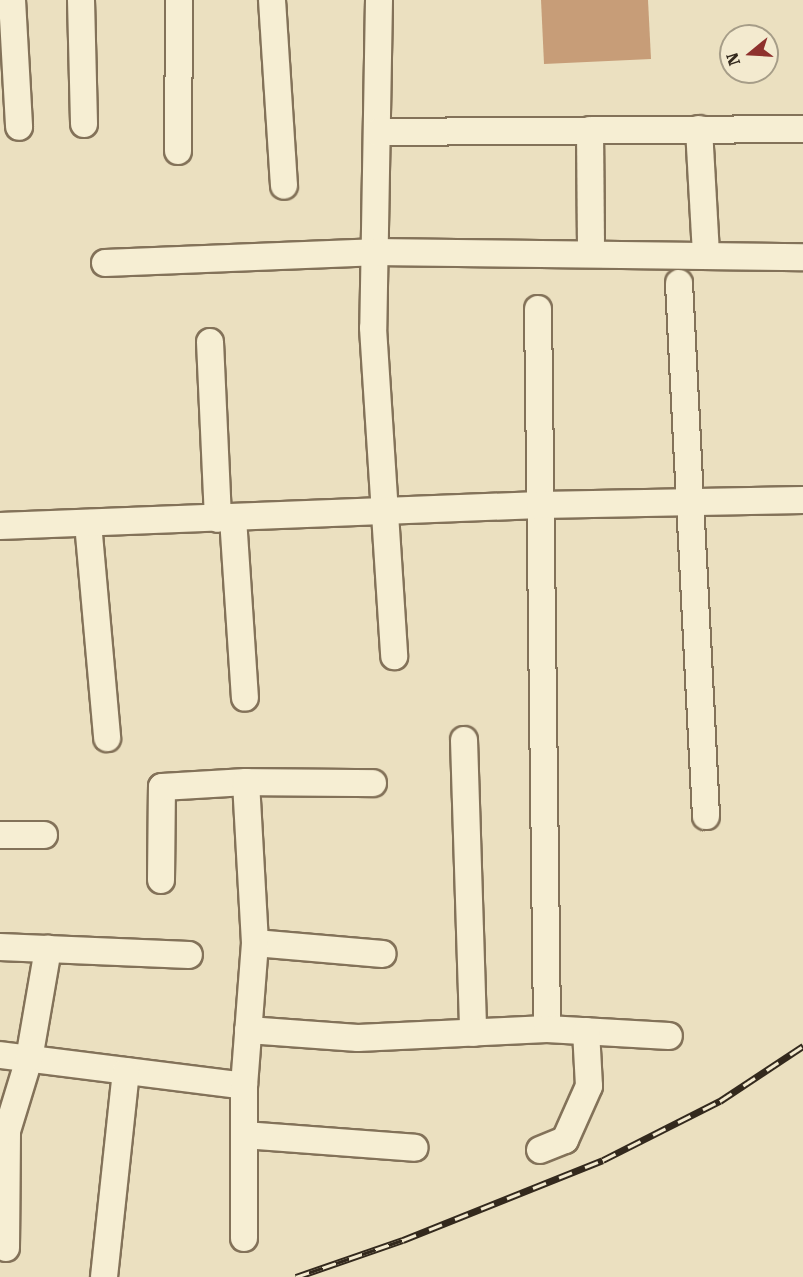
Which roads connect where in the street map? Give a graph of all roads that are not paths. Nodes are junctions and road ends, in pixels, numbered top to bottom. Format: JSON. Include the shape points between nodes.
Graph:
{"nodes":[{"id":1,"x":12,"y":0,"type":"edge"},
{"id":2,"x":81,"y":0,"type":"edge"},
{"id":3,"x":179,"y":0,"type":"edge"},
{"id":4,"x":272,"y":0,"type":"edge"},
{"id":5,"x":379,"y":0,"type":"edge"},
{"id":6,"x":84,"y":124,"type":"dead end"},
{"id":7,"x":20,"y":127,"type":"dead end"},
{"id":8,"x":699,"y":129,"type":"junction"},
{"id":9,"x":803,"y":129,"type":"edge"},
{"id":10,"x":590,"y":130,"type":"junction"},
{"id":11,"x":377,"y":132,"type":"junction"},
{"id":12,"x":178,"y":151,"type":"dead end"},
{"id":13,"x":284,"y":186,"type":"dead end"},
{"id":14,"x":374,"y":252,"type":"junction"},
{"id":15,"x":591,"y":254,"type":"junction"},
{"id":16,"x":706,"y":255,"type":"junction"},
{"id":17,"x":803,"y":256,"type":"edge"},
{"id":18,"x":105,"y":262,"type":"dead end"},
{"id":19,"x":679,"y":282,"type":"dead end"},
{"id":20,"x":538,"y":309,"type":"dead end"},
{"id":21,"x":210,"y":342,"type":"dead end"},
{"id":22,"x":690,"y":500,"type":"junction"},
{"id":23,"x":803,"y":500,"type":"edge"},
{"id":24,"x":540,"y":505,"type":"junction"},
{"id":25,"x":385,"y":514,"type":"junction"},
{"id":26,"x":225,"y":518,"type":"junction"},
{"id":27,"x":88,"y":523,"type":"junction"},
{"id":28,"x":0,"y":526,"type":"edge"},
{"id":29,"x":394,"y":656,"type":"dead end"},
{"id":30,"x":244,"y":698,"type":"dead end"},
{"id":31,"x":107,"y":738,"type":"dead end"},
{"id":32,"x":464,"y":740,"type":"dead end"},
{"id":33,"x":246,"y":783,"type":"junction"},
{"id":34,"x":373,"y":783,"type":"dead end"},
{"id":35,"x":706,"y":816,"type":"dead end"},
{"id":36,"x":0,"y":835,"type":"edge"},
{"id":37,"x":44,"y":835,"type":"dead end"},
{"id":38,"x":161,"y":880,"type":"dead end"},
{"id":39,"x":255,"y":943,"type":"junction"},
{"id":40,"x":0,"y":947,"type":"edge"},
{"id":41,"x":48,"y":949,"type":"junction"},
{"id":42,"x":383,"y":954,"type":"dead end"},
{"id":43,"x":189,"y":955,"type":"dead end"},
{"id":44,"x":547,"y":1029,"type":"junction"},
{"id":45,"x":249,"y":1030,"type":"junction"},
{"id":46,"x":586,"y":1031,"type":"junction"},
{"id":47,"x":473,"y":1033,"type":"junction"},
{"id":48,"x":669,"y":1036,"type":"dead end"},
{"id":49,"x":0,"y":1055,"type":"edge"},
{"id":50,"x":29,"y":1059,"type":"junction"},
{"id":51,"x":126,"y":1071,"type":"junction"},
{"id":52,"x":244,"y":1086,"type":"junction"},
{"id":53,"x":244,"y":1135,"type":"junction"},
{"id":54,"x":415,"y":1148,"type":"dead end"},
{"id":55,"x":540,"y":1150,"type":"dead end"},
{"id":56,"x":244,"y":1238,"type":"dead end"},
{"id":57,"x":6,"y":1248,"type":"dead end"},
{"id":58,"x":104,"y":1277,"type":"edge"}],
"edges":[{"from":1,"to":7,"type":"street"},
{"from":2,"to":6,"type":"street"},
{"from":3,"to":12,"type":"street"},
{"from":4,"to":13,"type":"street"},
{"from":5,"to":11,"type":"street"},
{"from":8,"to":9,"type":"street"},
{"from":8,"to":10,"type":"street"},
{"from":8,"to":16,"type":"street"},
{"from":10,"to":11,"type":"street"},
{"from":10,"to":15,"type":"street"},
{"from":11,"to":14,"type":"street"},
{"from":14,"to":15,"type":"street"},
{"from":14,"to":18,"type":"street"},
{"from":14,"to":25,"type":"street","via":[[373,327]]},
{"from":15,"to":16,"type":"street"},
{"from":16,"to":17,"type":"street"},
{"from":19,"to":22,"type":"street"},
{"from":20,"to":24,"type":"street"},
{"from":21,"to":26,"type":"street"},
{"from":22,"to":23,"type":"street"},
{"from":22,"to":24,"type":"street"},
{"from":22,"to":35,"type":"street"},
{"from":24,"to":25,"type":"street"},
{"from":24,"to":44,"type":"street"},
{"from":25,"to":26,"type":"street"},
{"from":25,"to":29,"type":"street"},
{"from":26,"to":27,"type":"street"},
{"from":26,"to":30,"type":"street"},
{"from":27,"to":28,"type":"street"},
{"from":27,"to":31,"type":"street"},
{"from":32,"to":47,"type":"street"},
{"from":33,"to":34,"type":"street"},
{"from":33,"to":38,"type":"street","via":[[162,787]]},
{"from":33,"to":39,"type":"street"},
{"from":36,"to":37,"type":"street"},
{"from":39,"to":42,"type":"street"},
{"from":39,"to":45,"type":"street"},
{"from":40,"to":41,"type":"street"},
{"from":41,"to":43,"type":"street"},
{"from":41,"to":50,"type":"street"},
{"from":44,"to":46,"type":"street"},
{"from":44,"to":47,"type":"street"},
{"from":45,"to":47,"type":"street","via":[[358,1038]]},
{"from":45,"to":52,"type":"street"},
{"from":46,"to":48,"type":"street"},
{"from":46,"to":55,"type":"street","via":[[589,1086],[565,1140]]},
{"from":49,"to":50,"type":"street"},
{"from":50,"to":51,"type":"street"},
{"from":50,"to":57,"type":"street","via":[[7,1131]]},
{"from":51,"to":52,"type":"street"},
{"from":51,"to":58,"type":"street"},
{"from":52,"to":53,"type":"street"},
{"from":53,"to":54,"type":"street"},
{"from":53,"to":56,"type":"street"}]}
